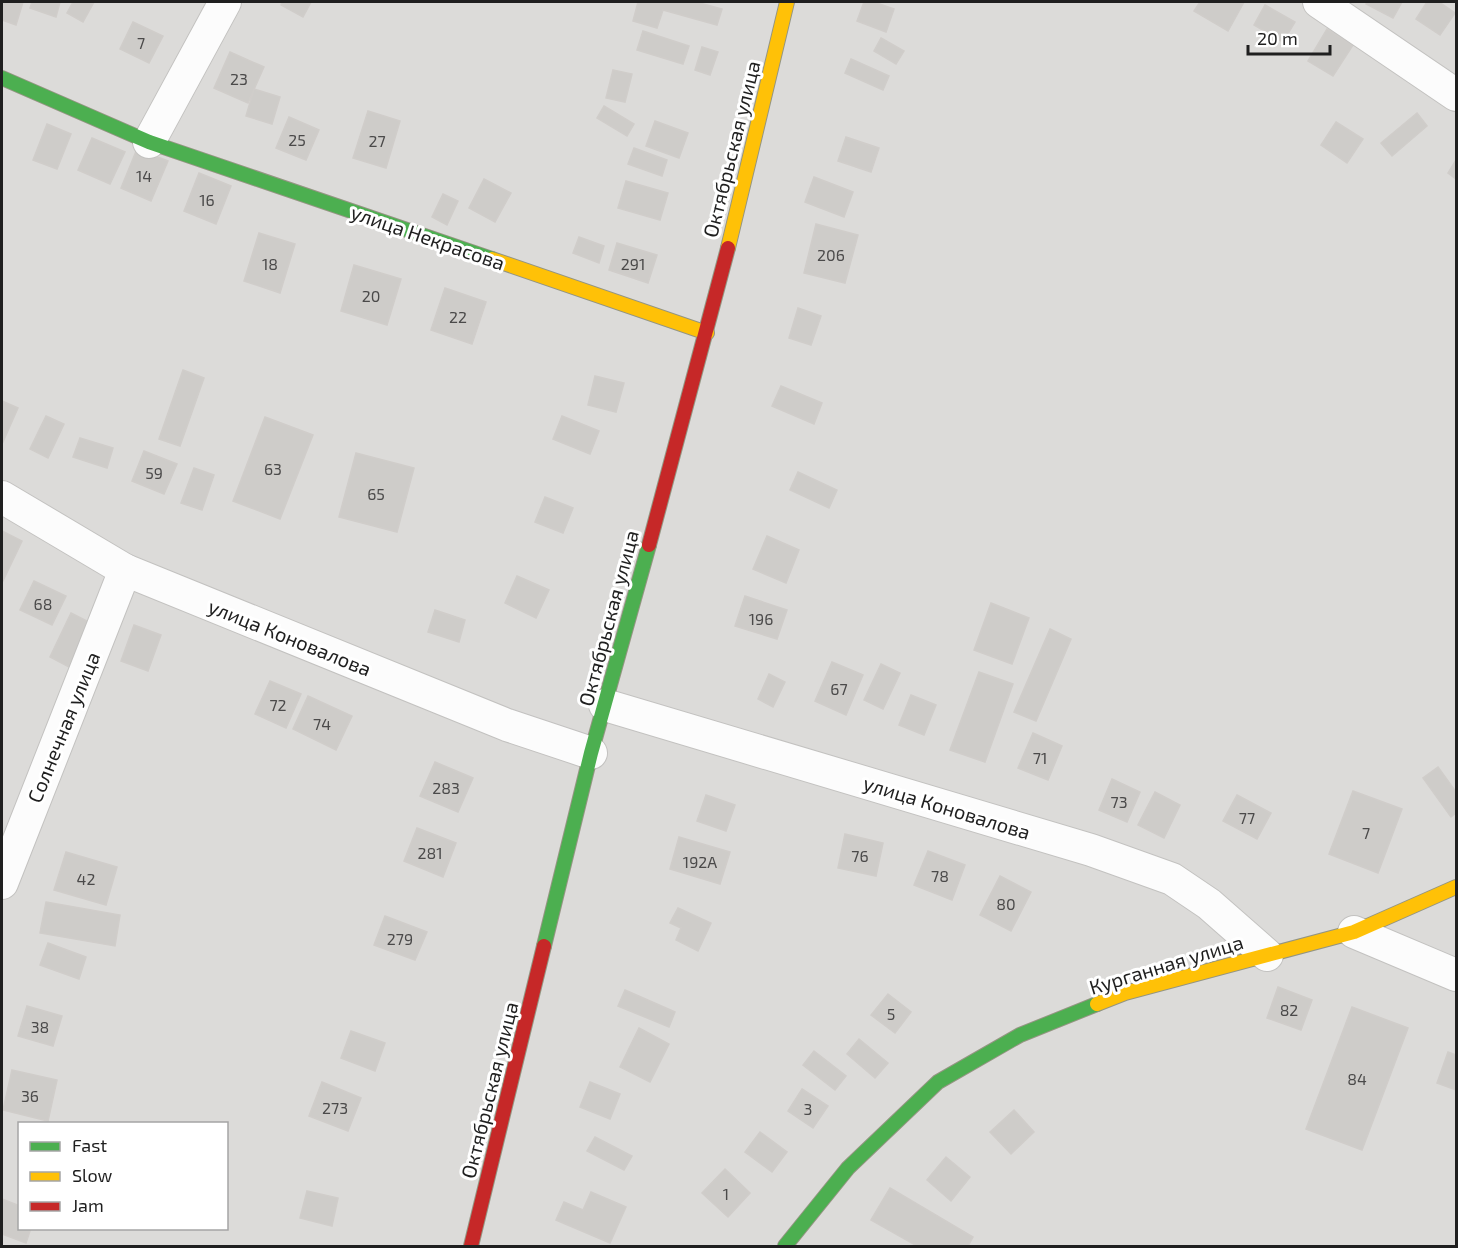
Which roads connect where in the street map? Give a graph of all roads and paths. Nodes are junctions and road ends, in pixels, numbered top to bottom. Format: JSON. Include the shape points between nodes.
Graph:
{"nodes":[{"id":1,"x":225,"y":2,"type":"edge"},
{"id":2,"x":787,"y":2,"type":"edge"},
{"id":3,"x":1319,"y":2,"type":"edge"},
{"id":4,"x":2,"y":78,"type":"edge"},
{"id":5,"x":1456,"y":95,"type":"edge"},
{"id":6,"x":149,"y":142,"type":"junction"},
{"id":7,"x":707,"y":333,"type":"junction"},
{"id":8,"x":2,"y":497,"type":"edge"},
{"id":9,"x":125,"y":570,"type":"junction"},
{"id":10,"x":605,"y":705,"type":"junction"},
{"id":11,"x":591,"y":753,"type":"junction"},
{"id":12,"x":2,"y":883,"type":"edge"},
{"id":13,"x":1456,"y":887,"type":"edge"},
{"id":14,"x":1354,"y":932,"type":"junction"},
{"id":15,"x":1267,"y":955,"type":"junction"},
{"id":16,"x":1456,"y":975,"type":"edge"},
{"id":17,"x":471,"y":1246,"type":"edge"},
{"id":18,"x":784,"y":1246,"type":"edge"}],
"edges":[{"from":1,"to":6,"type":"street"},
{"from":2,"to":7,"type":"street","name":"Октябрьская улица"},
{"from":3,"to":5,"type":"street"},
{"from":4,"to":6,"type":"street","name":"улица Некрасова"},
{"from":6,"to":7,"type":"street","name":"улица Некрасова"},
{"from":7,"to":10,"type":"street","name":"Октябрьская улица"},
{"from":8,"to":9,"type":"street","name":"улица Коновалова"},
{"from":9,"to":11,"type":"street","name":"улица Коновалова","via":[[507,725]]},
{"from":9,"to":12,"type":"street","name":"Солнечная улица"},
{"from":10,"to":11,"type":"street","name":"Октябрьская улица"},
{"from":10,"to":15,"type":"street","name":"улица Коновалова","via":[[1091,850],[1172,879],[1209,904]]},
{"from":11,"to":17,"type":"street","name":"Октябрьская улица"},
{"from":13,"to":14,"type":"street","name":"Курганная улица"},
{"from":14,"to":15,"type":"street","name":"Курганная улица"},
{"from":14,"to":16,"type":"street"},
{"from":15,"to":18,"type":"street","name":"Курганная улица","via":[[1125,993],[1020,1035],[938,1083],[848,1168]]}]}
